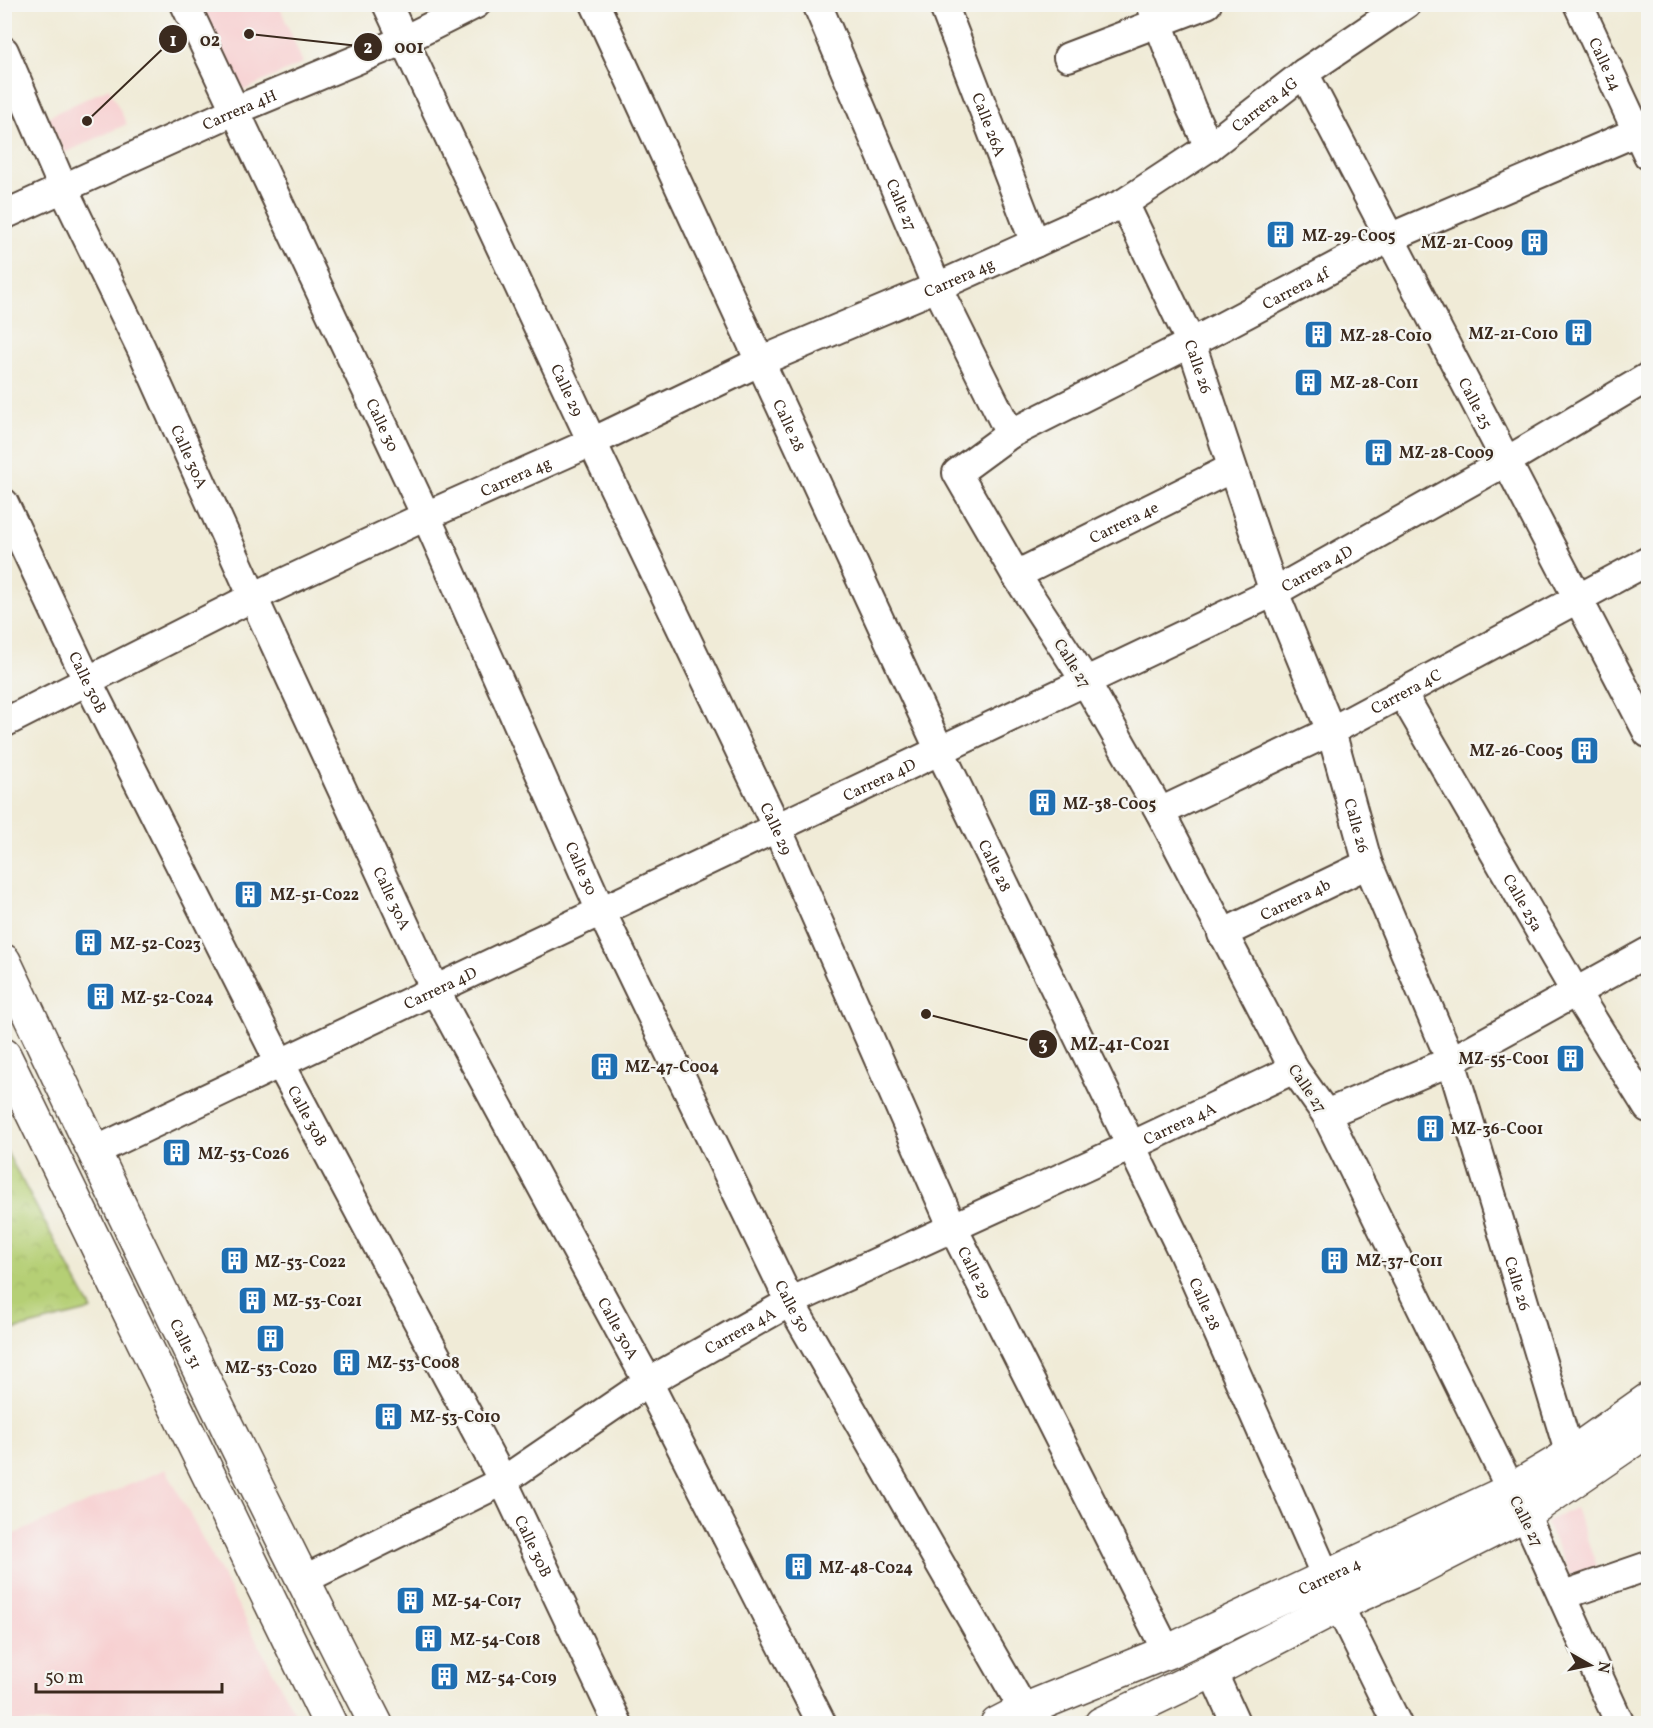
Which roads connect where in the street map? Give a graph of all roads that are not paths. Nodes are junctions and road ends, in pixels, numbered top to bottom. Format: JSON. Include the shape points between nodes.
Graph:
{"nodes":[{"id":1,"x":185,"y":4,"type":"edge"},
{"id":2,"x":387,"y":4,"type":"edge"},
{"id":3,"x":476,"y":4,"type":"edge"},
{"id":4,"x":595,"y":4,"type":"edge"},
{"id":5,"x":817,"y":4,"type":"edge"},
{"id":6,"x":943,"y":4,"type":"edge"},
{"id":7,"x":1207,"y":4,"type":"edge"},
{"id":8,"x":1406,"y":4,"type":"edge"},
{"id":9,"x":1578,"y":4,"type":"edge"},
{"id":10,"x":1155,"y":14,"type":"edge"},
{"id":11,"x":404,"y":40,"type":"junction"},
{"id":12,"x":4,"y":51,"type":"edge"},
{"id":13,"x":1068,"y":57,"type":"dead end"},
{"id":14,"x":1304,"y":73,"type":"junction"},
{"id":15,"x":234,"y":111,"type":"junction"},
{"id":16,"x":1645,"y":138,"type":"edge"},
{"id":17,"x":1209,"y":147,"type":"junction"},
{"id":18,"x":63,"y":188,"type":"junction"},
{"id":19,"x":1124,"y":203,"type":"junction"},
{"id":20,"x":4,"y":215,"type":"edge"},
{"id":21,"x":1389,"y":238,"type":"junction"},
{"id":22,"x":1035,"y":243,"type":"junction"},
{"id":23,"x":937,"y":287,"type":"junction"},
{"id":24,"x":1191,"y":343,"type":"junction"},
{"id":25,"x":761,"y":361,"type":"junction"},
{"id":26,"x":1648,"y":377,"type":"edge"},
{"id":27,"x":1010,"y":434,"type":"junction"},
{"id":28,"x":592,"y":442,"type":"junction"},
{"id":29,"x":1507,"y":461,"type":"junction"},
{"id":30,"x":1232,"y":468,"type":"junction"},
{"id":31,"x":957,"y":473,"type":"joint"},
{"id":32,"x":4,"y":503,"type":"edge"},
{"id":33,"x":426,"y":516,"type":"junction"},
{"id":34,"x":1648,"y":561,"type":"edge"},
{"id":35,"x":1016,"y":575,"type":"junction"},
{"id":36,"x":1274,"y":592,"type":"junction"},
{"id":37,"x":253,"y":597,"type":"junction"},
{"id":38,"x":1579,"y":598,"type":"junction"},
{"id":39,"x":87,"y":680,"type":"junction"},
{"id":40,"x":1086,"y":682,"type":"junction"},
{"id":41,"x":1402,"y":693,"type":"junction"},
{"id":42,"x":4,"y":723,"type":"edge"},
{"id":43,"x":1331,"y":731,"type":"junction"},
{"id":44,"x":1648,"y":733,"type":"edge"},
{"id":45,"x":940,"y":751,"type":"junction"},
{"id":46,"x":1160,"y":812,"type":"junction"},
{"id":47,"x":777,"y":828,"type":"junction"},
{"id":48,"x":1368,"y":864,"type":"junction"},
{"id":49,"x":601,"y":911,"type":"junction"},
{"id":50,"x":1222,"y":934,"type":"junction"},
{"id":51,"x":1648,"y":952,"type":"edge"},
{"id":52,"x":4,"y":961,"type":"edge"},
{"id":53,"x":435,"y":990,"type":"junction"},
{"id":54,"x":1576,"y":993,"type":"junction"},
{"id":55,"x":4,"y":1055,"type":"edge"},
{"id":56,"x":1451,"y":1061,"type":"junction"},
{"id":57,"x":280,"y":1063,"type":"junction"},
{"id":58,"x":1294,"y":1069,"type":"junction"},
{"id":59,"x":1648,"y":1108,"type":"edge"},
{"id":60,"x":1326,"y":1114,"type":"junction"},
{"id":61,"x":1132,"y":1145,"type":"junction"},
{"id":62,"x":93,"y":1152,"type":"junction"},
{"id":63,"x":953,"y":1228,"type":"junction"},
{"id":64,"x":790,"y":1302,"type":"junction"},
{"id":65,"x":648,"y":1382,"type":"junction"},
{"id":66,"x":1648,"y":1400,"type":"edge"},
{"id":67,"x":1648,"y":1430,"type":"edge"},
{"id":68,"x":1570,"y":1455,"type":"junction"},
{"id":69,"x":503,"y":1481,"type":"junction"},
{"id":70,"x":1518,"y":1502,"type":"junction"},
{"id":71,"x":1648,"y":1566,"type":"edge"},
{"id":72,"x":1326,"y":1576,"type":"junction"},
{"id":73,"x":303,"y":1580,"type":"junction"},
{"id":74,"x":1564,"y":1595,"type":"junction"},
{"id":75,"x":1339,"y":1606,"type":"junction"},
{"id":76,"x":1167,"y":1652,"type":"junction"},
{"id":77,"x":1212,"y":1671,"type":"junction"},
{"id":78,"x":1010,"y":1717,"type":"edge"},
{"id":79,"x":330,"y":1724,"type":"edge"},
{"id":80,"x":376,"y":1724,"type":"edge"},
{"id":81,"x":618,"y":1724,"type":"edge"},
{"id":82,"x":822,"y":1724,"type":"edge"},
{"id":83,"x":1101,"y":1724,"type":"edge"},
{"id":84,"x":1236,"y":1724,"type":"edge"},
{"id":85,"x":1397,"y":1724,"type":"edge"},
{"id":86,"x":1620,"y":1724,"type":"edge"}],
"edges":[{"from":1,"to":15,"type":"street","name":"Calle 30"},
{"from":2,"to":11,"type":"street","name":"Calle 29"},
{"from":3,"to":11,"type":"street","name":"Carrera 4H"},
{"from":4,"to":25,"type":"street","name":"Calle 28"},
{"from":5,"to":23,"type":"street","name":"Calle 27"},
{"from":6,"to":22,"type":"street","name":"Calle 26A"},
{"from":7,"to":10,"type":"street"},
{"from":8,"to":14,"type":"street","name":"Carrera 4G"},
{"from":9,"to":16,"type":"street","name":"Calle 24"},
{"from":10,"to":13,"type":"street"},
{"from":10,"to":17,"type":"street"},
{"from":11,"to":15,"type":"street","name":"Carrera 4H"},
{"from":11,"to":28,"type":"street","name":"Calle 29"},
{"from":12,"to":18,"type":"street","name":"Calle 30A"},
{"from":14,"to":17,"type":"street","name":"Carrera 4G"},
{"from":14,"to":21,"type":"street","name":"Calle 25"},
{"from":15,"to":18,"type":"street","name":"Carrera 4H"},
{"from":15,"to":33,"type":"street","name":"Calle 30"},
{"from":16,"to":21,"type":"street","name":"Carrera 4f"},
{"from":17,"to":19,"type":"street","name":"Carrera 4G"},
{"from":18,"to":20,"type":"street","name":"Carrera 4H"},
{"from":18,"to":37,"type":"street","name":"Calle 30A","via":[[141,348]]},
{"from":19,"to":22,"type":"street","name":"Carrera 4g"},
{"from":19,"to":24,"type":"street","name":"Calle 26"},
{"from":21,"to":24,"type":"street","name":"Carrera 4f"},
{"from":21,"to":29,"type":"street","name":"Calle 25"},
{"from":22,"to":23,"type":"street","name":"Carrera 4g"},
{"from":23,"to":25,"type":"street","name":"Carrera 4g"},
{"from":23,"to":27,"type":"street","name":"Calle 27"},
{"from":24,"to":27,"type":"street","name":"Carrera 4f"},
{"from":24,"to":30,"type":"street","name":"Calle 26"},
{"from":25,"to":28,"type":"street","name":"Carrera 4g"},
{"from":25,"to":45,"type":"street","name":"Calle 28"},
{"from":26,"to":29,"type":"street","name":"Carrera 4D"},
{"from":27,"to":31,"type":"street","name":"Carrera 4f"},
{"from":28,"to":33,"type":"street","name":"Carrera 4g"},
{"from":28,"to":47,"type":"street","name":"Calle 29"},
{"from":29,"to":36,"type":"street","name":"Carrera 4D"},
{"from":29,"to":38,"type":"street","name":"Calle 25"},
{"from":30,"to":35,"type":"street","name":"Carrera 4e"},
{"from":30,"to":36,"type":"street","name":"Calle 26"},
{"from":31,"to":35,"type":"street","name":"Calle 27"},
{"from":32,"to":39,"type":"street","name":"Calle 30B"},
{"from":33,"to":37,"type":"street","name":"Carrera 4g"},
{"from":33,"to":49,"type":"street","name":"Calle 30"},
{"from":34,"to":38,"type":"street","name":"Carrera 4C"},
{"from":35,"to":40,"type":"street","name":"Calle 27"},
{"from":36,"to":40,"type":"street","name":"Carrera 4D"},
{"from":36,"to":43,"type":"street","name":"Calle 26"},
{"from":37,"to":39,"type":"street","name":"Carrera 4g"},
{"from":37,"to":53,"type":"street","name":"Calle 30A"},
{"from":38,"to":41,"type":"street","name":"Carrera 4C"},
{"from":38,"to":44,"type":"street","name":"Calle 25"},
{"from":39,"to":42,"type":"street","name":"Carrera 4g"},
{"from":39,"to":57,"type":"street","name":"Calle 30B"},
{"from":40,"to":45,"type":"street","name":"Carrera 4D"},
{"from":40,"to":46,"type":"street","name":"Calle 27"},
{"from":41,"to":43,"type":"street","name":"Carrera 4C"},
{"from":41,"to":54,"type":"street","name":"Calle 25a"},
{"from":43,"to":46,"type":"street","name":"Carrera 4C"},
{"from":43,"to":48,"type":"street","name":"Calle 26"},
{"from":45,"to":47,"type":"street","name":"Carrera 4D"},
{"from":45,"to":61,"type":"street","name":"Calle 28"},
{"from":46,"to":50,"type":"street","name":"Calle 27"},
{"from":47,"to":49,"type":"street","name":"Carrera 4D"},
{"from":47,"to":63,"type":"street","name":"Calle 29"},
{"from":48,"to":50,"type":"street","name":"Carrera 4b"},
{"from":48,"to":56,"type":"street","name":"Calle 26"},
{"from":49,"to":53,"type":"street","name":"Carrera 4D"},
{"from":49,"to":64,"type":"street","name":"Calle 30"},
{"from":50,"to":58,"type":"street","name":"Calle 27"},
{"from":51,"to":54,"type":"street"},
{"from":52,"to":62,"type":"street","name":"Calle 31"},
{"from":53,"to":57,"type":"street","name":"Carrera 4D"},
{"from":53,"to":65,"type":"street","name":"Calle 30A"},
{"from":54,"to":56,"type":"street"},
{"from":54,"to":59,"type":"street","name":"Calle 25a"},
{"from":55,"to":79,"type":"street"},
{"from":56,"to":60,"type":"street"},
{"from":56,"to":68,"type":"street","name":"Calle 26"},
{"from":57,"to":62,"type":"street","name":"Carrera 4D"},
{"from":57,"to":69,"type":"street","name":"Calle 30B"},
{"from":58,"to":60,"type":"street","name":"Calle 27"},
{"from":58,"to":61,"type":"street","name":"Carrera 4A"},
{"from":60,"to":70,"type":"street","name":"Calle 27"},
{"from":61,"to":63,"type":"street","name":"Carrera 4A"},
{"from":61,"to":72,"type":"street","name":"Calle 28"},
{"from":62,"to":73,"type":"street","name":"Calle 31"},
{"from":63,"to":64,"type":"street","name":"Carrera 4A"},
{"from":63,"to":76,"type":"street","name":"Calle 29"},
{"from":64,"to":65,"type":"street","name":"Carrera 4A"},
{"from":64,"to":78,"type":"street","name":"Calle 30"},
{"from":65,"to":69,"type":"street","name":"Carrera 4A"},
{"from":65,"to":82,"type":"street","name":"Calle 30A"},
{"from":66,"to":68,"type":"street","name":"Carrera 4"},
{"from":67,"to":70,"type":"street","name":"Carrera 4"},
{"from":68,"to":70,"type":"street","name":"Carrera 4"},
{"from":69,"to":73,"type":"street","name":"Carrera 4A"},
{"from":69,"to":81,"type":"street","name":"Calle 30B"},
{"from":70,"to":72,"type":"street","name":"Carrera 4"},
{"from":70,"to":74,"type":"street","name":"Calle 27"},
{"from":70,"to":75,"type":"street","name":"Carrera 4","via":[[1478,1539]]},
{"from":71,"to":74,"type":"street"},
{"from":72,"to":75,"type":"street","name":"Calle 28"},
{"from":72,"to":76,"type":"street","name":"Carrera 4"},
{"from":73,"to":80,"type":"street","name":"Calle 31"},
{"from":74,"to":86,"type":"street","name":"Calle 27"},
{"from":75,"to":77,"type":"street","name":"Carrera 4"},
{"from":75,"to":85,"type":"street","name":"Calle 28"},
{"from":76,"to":78,"type":"street","name":"Carrera 4"},
{"from":77,"to":83,"type":"street","name":"Carrera 4"},
{"from":77,"to":84,"type":"street"}]}
